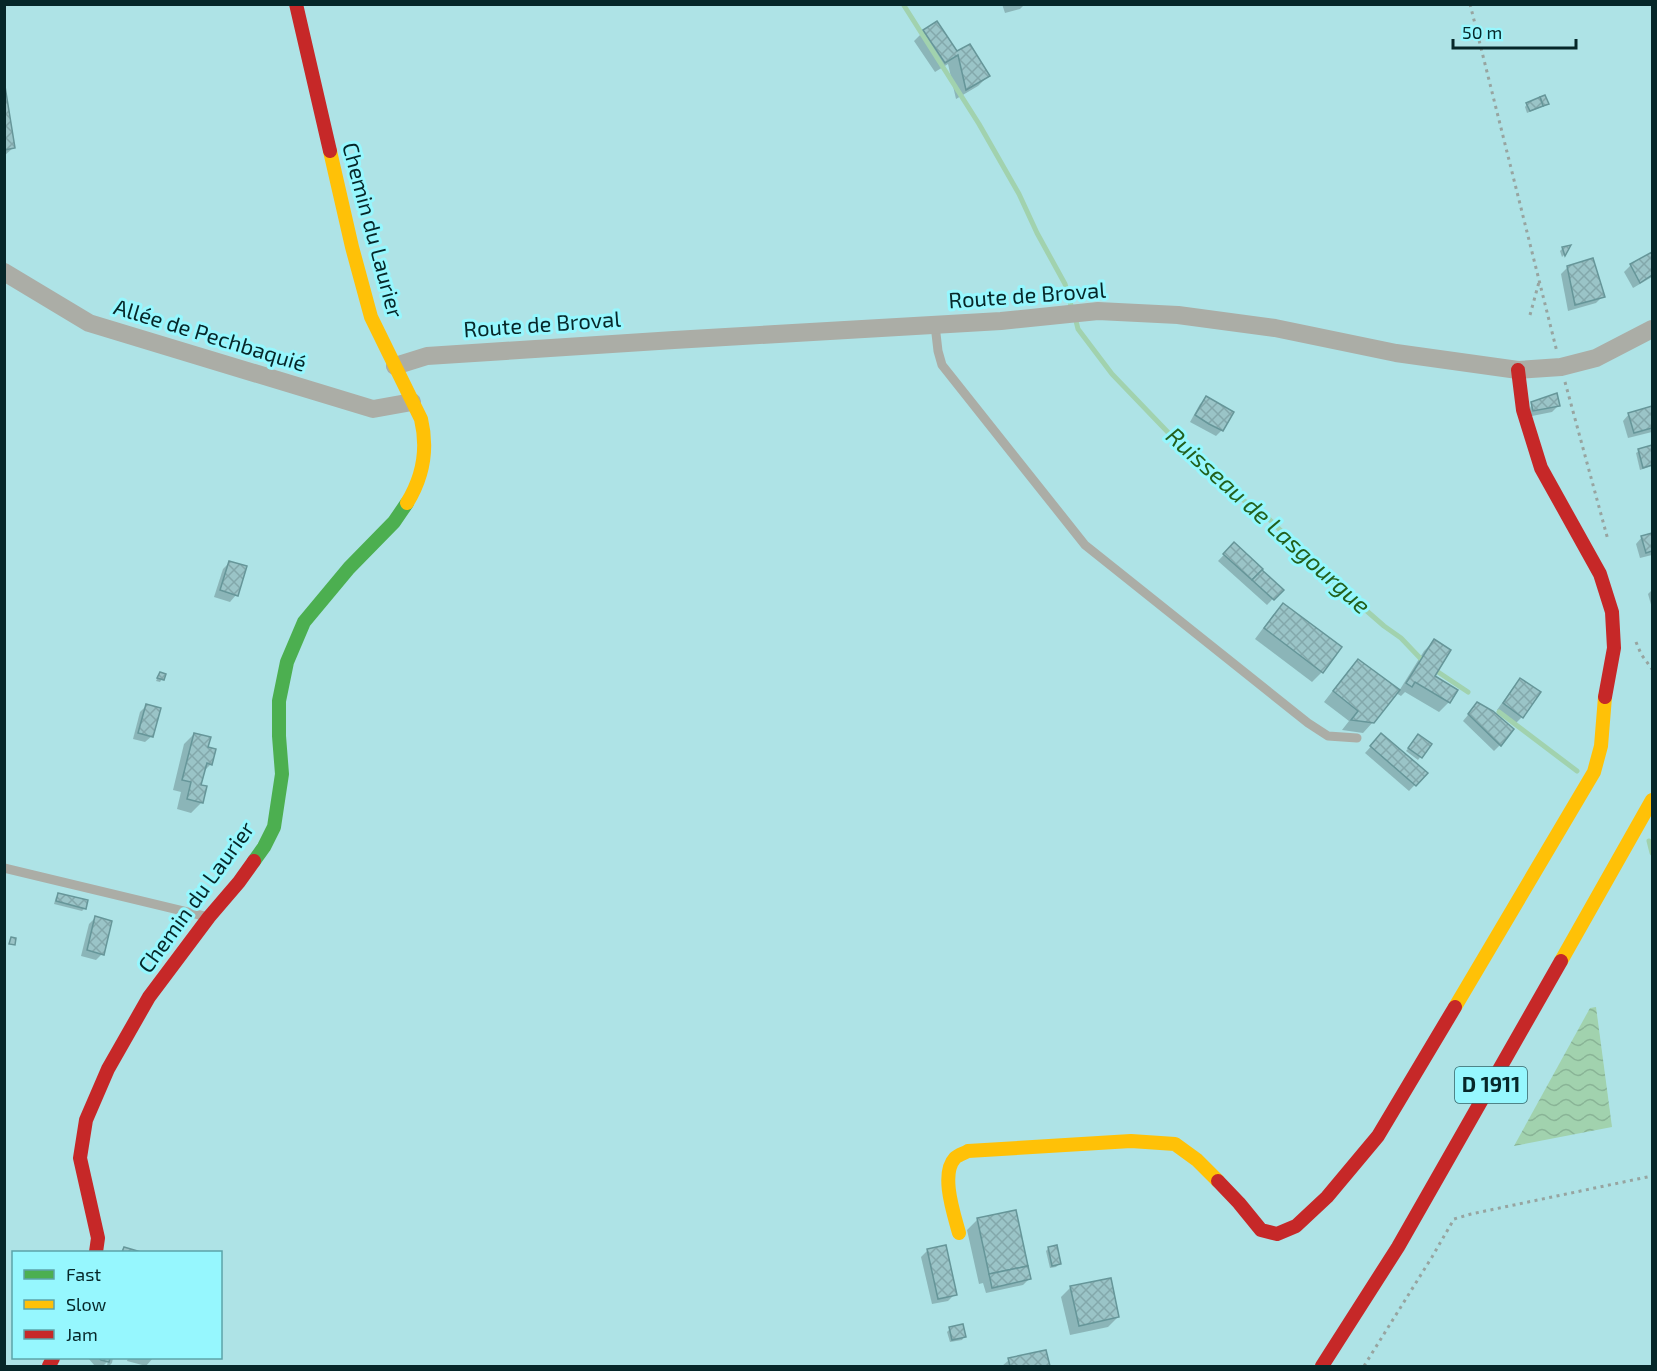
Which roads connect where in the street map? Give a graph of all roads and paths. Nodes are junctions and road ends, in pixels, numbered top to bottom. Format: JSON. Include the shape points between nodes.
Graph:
{"nodes":[{"id":1,"x":296,"y":4,"type":"edge"},
{"id":2,"x":1470,"y":4,"type":"edge"},
{"id":3,"x":4,"y":272,"type":"edge"},
{"id":4,"x":1539,"y":279,"type":"junction"},
{"id":5,"x":1530,"y":315,"type":"dead end"},
{"id":6,"x":935,"y":325,"type":"junction"},
{"id":7,"x":1653,"y":329,"type":"edge"},
{"id":8,"x":395,"y":366,"type":"junction"},
{"id":9,"x":1561,"y":367,"type":"junction"},
{"id":10,"x":1518,"y":369,"type":"junction"},
{"id":11,"x":412,"y":402,"type":"junction"},
{"id":12,"x":1610,"y":550,"type":"dead end"},
{"id":13,"x":1635,"y":638,"type":"dead end"},
{"id":14,"x":1653,"y":669,"type":"edge"},
{"id":15,"x":1357,"y":738,"type":"dead end"},
{"id":16,"x":1653,"y":800,"type":"edge"},
{"id":17,"x":4,"y":868,"type":"edge"},
{"id":18,"x":209,"y":917,"type":"junction"},
{"id":19,"x":1653,"y":1176,"type":"edge"},
{"id":20,"x":959,"y":1233,"type":"dead end"},
{"id":21,"x":96,"y":1251,"type":"edge"},
{"id":22,"x":1322,"y":1366,"type":"edge"},
{"id":23,"x":1364,"y":1366,"type":"edge"}],
"edges":[{"from":1,"to":8,"type":"street","name":"Chemin du Laurier","via":[[370,317]]},
{"from":2,"to":4,"type":"path"},
{"from":3,"to":11,"type":"street","name":"Allée de Pechbaquié","via":[[89,323],[373,409]]},
{"from":4,"to":5,"type":"path"},
{"from":4,"to":9,"type":"path"},
{"from":6,"to":8,"type":"street","name":"Route de Broval","via":[[427,356]]},
{"from":6,"to":10,"type":"street","name":"Route de Broval","via":[[1098,311],[1178,315],[1275,328],[1396,353]]},
{"from":6,"to":15,"type":"lane","via":[[942,365],[1085,545],[1308,723],[1328,736]]},
{"from":7,"to":9,"type":"street","name":"Route de Broval","via":[[1596,358]]},
{"from":8,"to":11,"type":"street","name":"Chemin du Laurier"},
{"from":9,"to":10,"type":"street","name":"Route de Broval"},
{"from":9,"to":12,"type":"path"},
{"from":10,"to":20,"type":"street","via":[[1523,410],[1541,468],[1600,574],[1612,612],[1614,648],[1601,746],[1584,791],[1378,1136],[1327,1197],[1296,1226],[1276,1234],[1261,1230],[1197,1160],[1175,1144],[1131,1141],[968,1151],[955,1158],[948,1174]]},
{"from":11,"to":18,"type":"street","name":"Chemin du Laurier","via":[[425,436],[419,478],[394,522],[304,622],[287,662],[279,701],[282,774],[274,826],[264,847]]},
{"from":13,"to":14,"type":"path"},
{"from":16,"to":22,"type":"street","number":"D 1911","via":[[1398,1247]]},
{"from":17,"to":18,"type":"lane"},
{"from":18,"to":21,"type":"street","name":"Chemin du Laurier","via":[[149,997],[108,1069],[86,1120],[80,1158],[98,1238]]},
{"from":19,"to":23,"type":"path","via":[[1454,1219]]}]}
